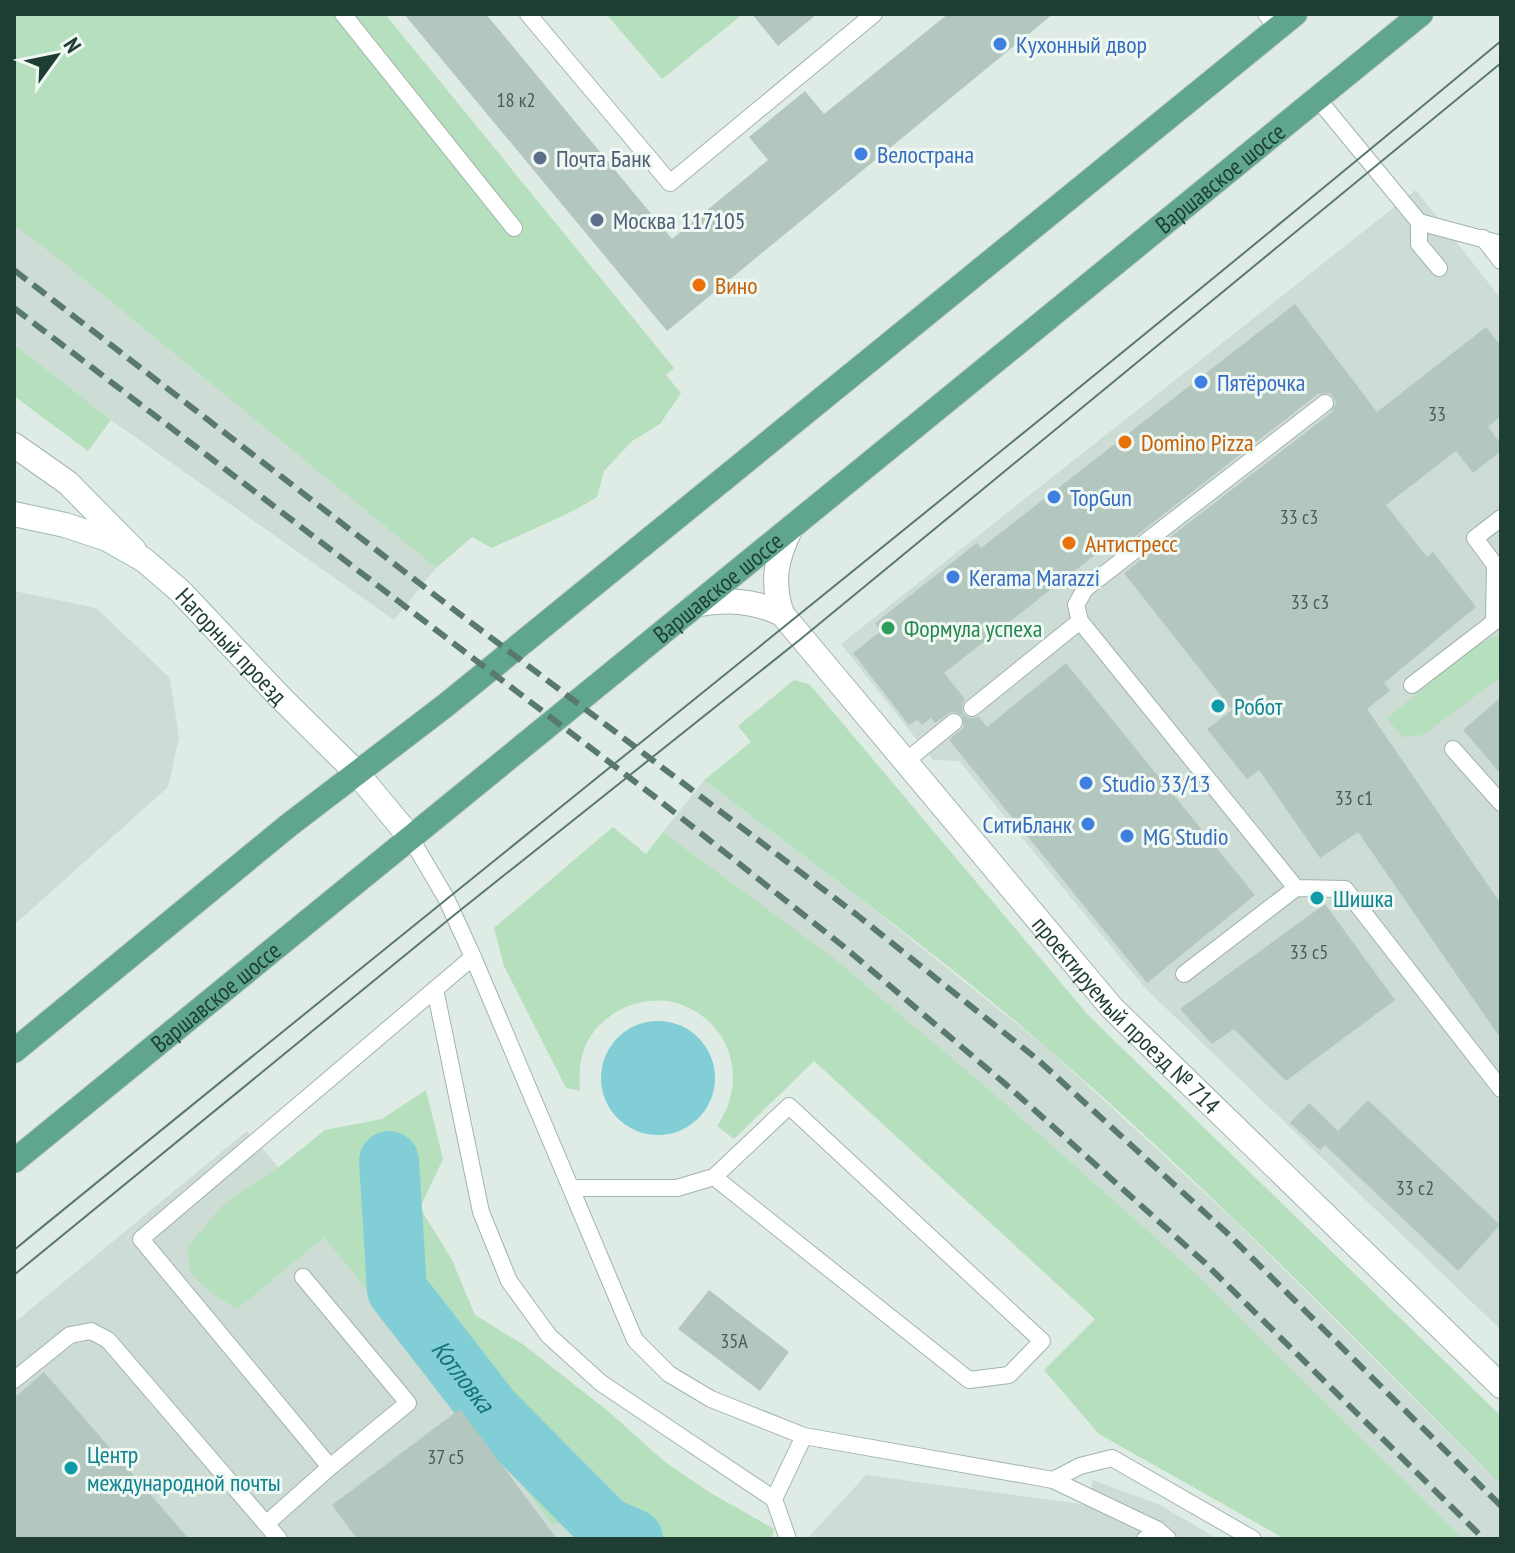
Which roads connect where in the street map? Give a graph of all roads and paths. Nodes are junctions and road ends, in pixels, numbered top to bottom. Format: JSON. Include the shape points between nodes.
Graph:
{"nodes":[{"id":1,"x":343,"y":14,"type":"edge"},
{"id":2,"x":528,"y":14,"type":"edge"},
{"id":3,"x":874,"y":14,"type":"edge"},
{"id":4,"x":1421,"y":14,"type":"edge"},
{"id":5,"x":1279,"y":19,"type":"edge"},
{"id":6,"x":1317,"y":98,"type":"junction"},
{"id":7,"x":1419,"y":222,"type":"junction"},
{"id":8,"x":514,"y":228,"type":"dead end"},
{"id":9,"x":1483,"y":238,"type":"junction"},
{"id":10,"x":1501,"y":244,"type":"edge"},
{"id":11,"x":1501,"y":261,"type":"edge"},
{"id":12,"x":1439,"y":268,"type":"dead end"},
{"id":13,"x":1325,"y":403,"type":"dead end"},
{"id":14,"x":14,"y":445,"type":"edge"},
{"id":15,"x":15,"y":513,"type":"edge"},
{"id":16,"x":1501,"y":518,"type":"edge"},
{"id":17,"x":791,"y":528,"type":"junction"},
{"id":18,"x":144,"y":560,"type":"junction"},
{"id":19,"x":695,"y":605,"type":"junction"},
{"id":20,"x":782,"y":614,"type":"junction"},
{"id":21,"x":1080,"y":621,"type":"junction"},
{"id":22,"x":1412,"y":685,"type":"dead end"},
{"id":23,"x":972,"y":708,"type":"dead end"},
{"id":24,"x":954,"y":722,"type":"dead end"},
{"id":25,"x":1453,"y":749,"type":"dead end"},
{"id":26,"x":906,"y":761,"type":"junction"},
{"id":27,"x":356,"y":772,"type":"junction"},
{"id":28,"x":1501,"y":803,"type":"edge"},
{"id":29,"x":410,"y":837,"type":"junction"},
{"id":30,"x":1296,"y":888,"type":"junction"},
{"id":31,"x":473,"y":957,"type":"junction"},
{"id":32,"x":1184,"y":974,"type":"dead end"},
{"id":33,"x":435,"y":989,"type":"junction"},
{"id":34,"x":14,"y":1051,"type":"edge"},
{"id":35,"x":1501,"y":1089,"type":"edge"},
{"id":36,"x":14,"y":1161,"type":"edge"},
{"id":37,"x":714,"y":1177,"type":"junction"},
{"id":38,"x":571,"y":1188,"type":"junction"},
{"id":39,"x":303,"y":1277,"type":"dead end"},
{"id":40,"x":14,"y":1380,"type":"edge"},
{"id":41,"x":1501,"y":1386,"type":"edge"},
{"id":42,"x":804,"y":1436,"type":"junction"},
{"id":43,"x":330,"y":1467,"type":"junction"},
{"id":44,"x":1053,"y":1480,"type":"junction"},
{"id":45,"x":774,"y":1499,"type":"junction"},
{"id":46,"x":266,"y":1524,"type":"junction"},
{"id":47,"x":1157,"y":1536,"type":"edge"},
{"id":48,"x":279,"y":1539,"type":"edge"},
{"id":49,"x":788,"y":1539,"type":"edge"},
{"id":50,"x":1253,"y":1539,"type":"edge"}],
"edges":[{"from":1,"to":8,"type":"lane"},
{"from":2,"to":3,"type":"lane","via":[[670,183]]},
{"from":4,"to":6,"type":"main road","name":"Варшавское шоссе"},
{"from":5,"to":27,"type":"main road","via":[[455,698]]},
{"from":6,"to":7,"type":"lane"},
{"from":6,"to":17,"type":"main road","name":"Варшавское шоссе"},
{"from":7,"to":9,"type":"lane"},
{"from":7,"to":12,"type":"lane","via":[[1419,244]]},
{"from":9,"to":10,"type":"lane"},
{"from":9,"to":11,"type":"lane"},
{"from":13,"to":21,"type":"lane","via":[[1085,589],[1076,605]]},
{"from":14,"to":18,"type":"street","via":[[68,483]]},
{"from":15,"to":18,"type":"street","name":"Нагорный проезд","via":[[107,539]]},
{"from":16,"to":22,"type":"lane","via":[[1475,538],[1495,565],[1494,622]]},
{"from":17,"to":19,"type":"main road","name":"Варшавское шоссе"},
{"from":17,"to":20,"type":"street","name":"проектируемый проезд № 714","via":[[774,577]]},
{"from":18,"to":27,"type":"street","name":"Нагорный проезд"},
{"from":19,"to":20,"type":"street","via":[[744,601]]},
{"from":19,"to":29,"type":"main road","name":"Варшавское шоссе"},
{"from":20,"to":26,"type":"street","name":"проектируемый проезд № 714"},
{"from":21,"to":23,"type":"lane"},
{"from":21,"to":30,"type":"lane"},
{"from":24,"to":26,"type":"lane"},
{"from":25,"to":28,"type":"lane"},
{"from":26,"to":41,"type":"street","name":"проектируемый проезд № 714","via":[[1112,1008]]},
{"from":27,"to":29,"type":"street","name":"Нагорный проезд"},
{"from":27,"to":34,"type":"main road"},
{"from":29,"to":31,"type":"lane"},
{"from":29,"to":36,"type":"main road","name":"Варшавское шоссе"},
{"from":30,"to":32,"type":"lane"},
{"from":30,"to":35,"type":"lane","via":[[1345,889]]},
{"from":31,"to":33,"type":"lane"},
{"from":31,"to":38,"type":"lane"},
{"from":33,"to":43,"type":"lane","via":[[141,1239]]},
{"from":33,"to":45,"type":"lane","via":[[481,1212],[509,1281],[549,1336],[601,1383]]},
{"from":37,"to":37,"type":"lane","via":[[789,1106],[1042,1341],[1009,1375],[969,1380]]},
{"from":37,"to":38,"type":"lane","via":[[677,1188]]},
{"from":38,"to":42,"type":"lane","via":[[635,1340],[669,1374],[711,1399]]},
{"from":39,"to":43,"type":"lane","via":[[408,1403]]},
{"from":40,"to":46,"type":"lane","via":[[70,1335],[91,1331],[108,1340]]},
{"from":42,"to":44,"type":"lane"},
{"from":42,"to":45,"type":"lane"},
{"from":43,"to":46,"type":"lane"},
{"from":44,"to":47,"type":"lane"},
{"from":44,"to":50,"type":"lane","via":[[1112,1458]]},
{"from":45,"to":49,"type":"lane"},
{"from":46,"to":48,"type":"lane"}]}
